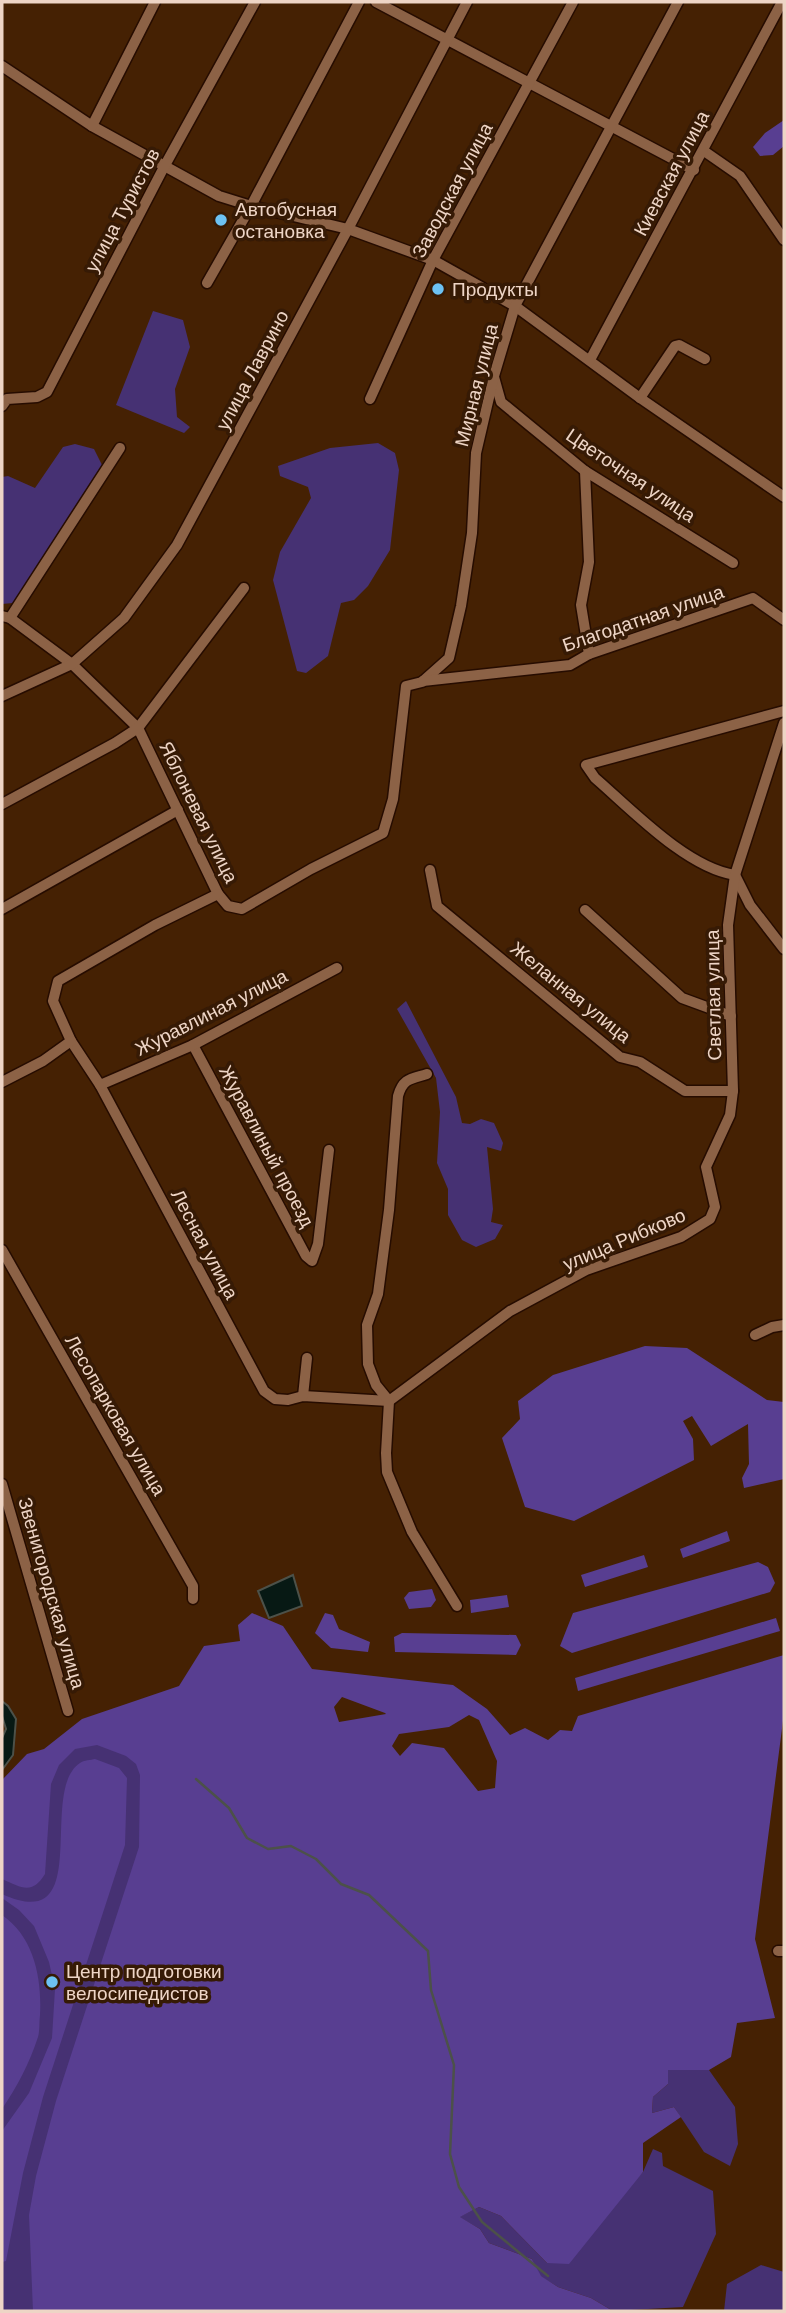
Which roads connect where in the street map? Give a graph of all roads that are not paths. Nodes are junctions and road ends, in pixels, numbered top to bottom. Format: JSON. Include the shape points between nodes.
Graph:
{"nodes":[{"id":1,"x":155,"y":2,"type":"edge"},
{"id":2,"x":255,"y":2,"type":"edge"},
{"id":3,"x":359,"y":2,"type":"edge"},
{"id":4,"x":376,"y":2,"type":"edge"},
{"id":5,"x":467,"y":2,"type":"edge"},
{"id":6,"x":573,"y":2,"type":"edge"},
{"id":7,"x":678,"y":2,"type":"edge"},
{"id":8,"x":782,"y":2,"type":"edge"},
{"id":9,"x":447,"y":38,"type":"junction"},
{"id":10,"x":2,"y":66,"type":"edge"},
{"id":11,"x":530,"y":83,"type":"junction"},
{"id":12,"x":92,"y":126,"type":"junction"},
{"id":13,"x":612,"y":127,"type":"junction"},
{"id":14,"x":704,"y":151,"type":"junction"},
{"id":15,"x":164,"y":167,"type":"junction"},
{"id":16,"x":694,"y":170,"type":"junction"},
{"id":17,"x":251,"y":206,"type":"junction"},
{"id":18,"x":348,"y":229,"type":"junction"},
{"id":19,"x":784,"y":240,"type":"edge"},
{"id":20,"x":433,"y":260,"type":"junction"},
{"id":21,"x":207,"y":284,"type":"dead end"},
{"id":22,"x":515,"y":306,"type":"junction"},
{"id":23,"x":590,"y":359,"type":"junction"},
{"id":24,"x":705,"y":359,"type":"dead end"},
{"id":25,"x":494,"y":376,"type":"junction"},
{"id":26,"x":370,"y":398,"type":"dead end"},
{"id":27,"x":640,"y":398,"type":"junction"},
{"id":28,"x":2,"y":406,"type":"edge"},
{"id":29,"x":120,"y":448,"type":"dead end"},
{"id":30,"x":585,"y":471,"type":"junction"},
{"id":31,"x":784,"y":497,"type":"edge"},
{"id":32,"x":733,"y":563,"type":"dead end"},
{"id":33,"x":244,"y":588,"type":"dead end"},
{"id":34,"x":6,"y":617,"type":"edge"},
{"id":35,"x":784,"y":620,"type":"edge"},
{"id":36,"x":589,"y":654,"type":"junction"},
{"id":37,"x":72,"y":664,"type":"junction"},
{"id":38,"x":422,"y":681,"type":"junction"},
{"id":39,"x":2,"y":696,"type":"edge"},
{"id":40,"x":784,"y":711,"type":"edge"},
{"id":41,"x":784,"y":723,"type":"edge"},
{"id":42,"x":138,"y":727,"type":"junction"},
{"id":43,"x":2,"y":804,"type":"edge"},
{"id":44,"x":178,"y":810,"type":"junction"},
{"id":45,"x":383,"y":833,"type":"joint"},
{"id":46,"x":430,"y":870,"type":"dead end"},
{"id":47,"x":735,"y":875,"type":"junction"},
{"id":48,"x":218,"y":894,"type":"junction"},
{"id":49,"x":2,"y":909,"type":"edge"},
{"id":50,"x":585,"y":910,"type":"dead end"},
{"id":51,"x":784,"y":949,"type":"edge"},
{"id":52,"x":337,"y":968,"type":"dead end"},
{"id":53,"x":731,"y":1016,"type":"junction"},
{"id":54,"x":71,"y":1041,"type":"junction"},
{"id":55,"x":193,"y":1045,"type":"junction"},
{"id":56,"x":427,"y":1074,"type":"dead end"},
{"id":57,"x":2,"y":1082,"type":"edge"},
{"id":58,"x":100,"y":1085,"type":"junction"},
{"id":59,"x":733,"y":1091,"type":"junction"},
{"id":60,"x":730,"y":1115,"type":"joint"},
{"id":61,"x":329,"y":1150,"type":"dead end"},
{"id":62,"x":2,"y":1250,"type":"edge"},
{"id":63,"x":784,"y":1325,"type":"edge"},
{"id":64,"x":755,"y":1335,"type":"dead end"},
{"id":65,"x":307,"y":1358,"type":"dead end"},
{"id":66,"x":303,"y":1396,"type":"junction"},
{"id":67,"x":389,"y":1401,"type":"junction"},
{"id":68,"x":2,"y":1484,"type":"edge"},
{"id":69,"x":193,"y":1598,"type":"dead end"},
{"id":70,"x":457,"y":1606,"type":"dead end"},
{"id":71,"x":68,"y":1711,"type":"dead end"}],
"edges":[{"from":1,"to":12,"type":"street"},
{"from":2,"to":15,"type":"street","name":"улица Туристов"},
{"from":3,"to":17,"type":"street"},
{"from":4,"to":9,"type":"street"},
{"from":5,"to":9,"type":"street","name":"улица Лаврино"},
{"from":6,"to":11,"type":"street","name":"Заводская улица"},
{"from":7,"to":13,"type":"street","name":"Мирная улица"},
{"from":8,"to":14,"type":"street","name":"Киевская улица"},
{"from":9,"to":11,"type":"street"},
{"from":9,"to":18,"type":"street","name":"улица Лаврино"},
{"from":10,"to":12,"type":"street"},
{"from":11,"to":13,"type":"street"},
{"from":11,"to":20,"type":"street","name":"Заводская улица"},
{"from":12,"to":15,"type":"street"},
{"from":13,"to":16,"type":"street"},
{"from":13,"to":22,"type":"street","name":"Мирная улица"},
{"from":14,"to":16,"type":"street","name":"Киевская улица"},
{"from":14,"to":19,"type":"street","via":[[740,176]]},
{"from":15,"to":17,"type":"street","via":[[219,196]]},
{"from":15,"to":28,"type":"street","name":"улица Туристов","via":[[47,392],[7,398]]},
{"from":16,"to":23,"type":"street","name":"Киевская улица"},
{"from":17,"to":18,"type":"street"},
{"from":17,"to":21,"type":"street"},
{"from":18,"to":20,"type":"street"},
{"from":18,"to":37,"type":"street","name":"улица Лаврино","via":[[177,545],[124,618]]},
{"from":20,"to":22,"type":"street"},
{"from":20,"to":26,"type":"street","name":"Заводская улица"},
{"from":22,"to":23,"type":"street"},
{"from":22,"to":25,"type":"street","name":"Мирная улица"},
{"from":23,"to":27,"type":"street"},
{"from":24,"to":27,"type":"street","via":[[675,346]]},
{"from":25,"to":30,"type":"street","name":"Цветочная улица","via":[[501,402]]},
{"from":25,"to":38,"type":"street","name":"Мирная улица","via":[[476,453],[472,533],[449,658]]},
{"from":27,"to":31,"type":"street"},
{"from":29,"to":34,"type":"street"},
{"from":30,"to":32,"type":"street","name":"Цветочная улица"},
{"from":30,"to":36,"type":"street","via":[[589,562],[581,605]]},
{"from":33,"to":42,"type":"street"},
{"from":34,"to":37,"type":"street","name":"Яблоневая улица"},
{"from":35,"to":36,"type":"street","name":"Благодатная улица","via":[[753,598]]},
{"from":36,"to":38,"type":"street","name":"Благодатная улица","via":[[570,665]]},
{"from":37,"to":39,"type":"street","name":"улица Лаврино"},
{"from":37,"to":42,"type":"street","name":"Яблоневая улица"},
{"from":38,"to":45,"type":"street","name":"Мирная улица","via":[[406,687],[393,799]]},
{"from":40,"to":47,"type":"street","via":[[586,765],[595,778],[688,858],[719,873]]},
{"from":41,"to":47,"type":"street","name":"Светлая улица"},
{"from":42,"to":43,"type":"street"},
{"from":42,"to":44,"type":"street","name":"Яблоневая улица"},
{"from":44,"to":48,"type":"street","name":"Яблоневая улица"},
{"from":44,"to":49,"type":"street"},
{"from":45,"to":48,"type":"street","name":"Яблоневая улица","via":[[242,909],[228,906]]},
{"from":46,"to":59,"type":"street","name":"Желанная улица","via":[[437,906],[620,1057],[640,1062],[685,1091]]},
{"from":47,"to":51,"type":"street","via":[[750,905]]},
{"from":47,"to":53,"type":"street","name":"Светлая улица","via":[[728,925]]},
{"from":48,"to":54,"type":"street","name":"Лесная улица","via":[[58,981],[53,1001]]},
{"from":50,"to":53,"type":"street","via":[[682,998]]},
{"from":52,"to":55,"type":"street","name":"Журавлиная улица"},
{"from":53,"to":59,"type":"street","name":"Светлая улица"},
{"from":54,"to":57,"type":"street"},
{"from":54,"to":58,"type":"street","name":"Лесная улица"},
{"from":55,"to":58,"type":"street","name":"Журавлиная улица"},
{"from":55,"to":61,"type":"street","name":"Журавлиный проезд","via":[[312,1261]]},
{"from":56,"to":67,"type":"street","via":[[401,1085],[398,1096],[378,1294],[367,1325],[368,1364]]},
{"from":58,"to":66,"type":"street","name":"Лесная улица","via":[[264,1391],[275,1399]]},
{"from":59,"to":60,"type":"street","name":"Светлая улица"},
{"from":60,"to":67,"type":"street","name":"улица Рибково","via":[[706,1167],[715,1207],[710,1219],[681,1237],[586,1270],[510,1311]]},
{"from":62,"to":69,"type":"street","name":"Лесопарковая улица","via":[[193,1586]]},
{"from":63,"to":64,"type":"street"},
{"from":65,"to":66,"type":"street"},
{"from":66,"to":67,"type":"street","name":"Лесная улица"},
{"from":67,"to":70,"type":"street","via":[[387,1472],[412,1532]]},
{"from":68,"to":71,"type":"street","name":"Звенигородская улица"}]}
